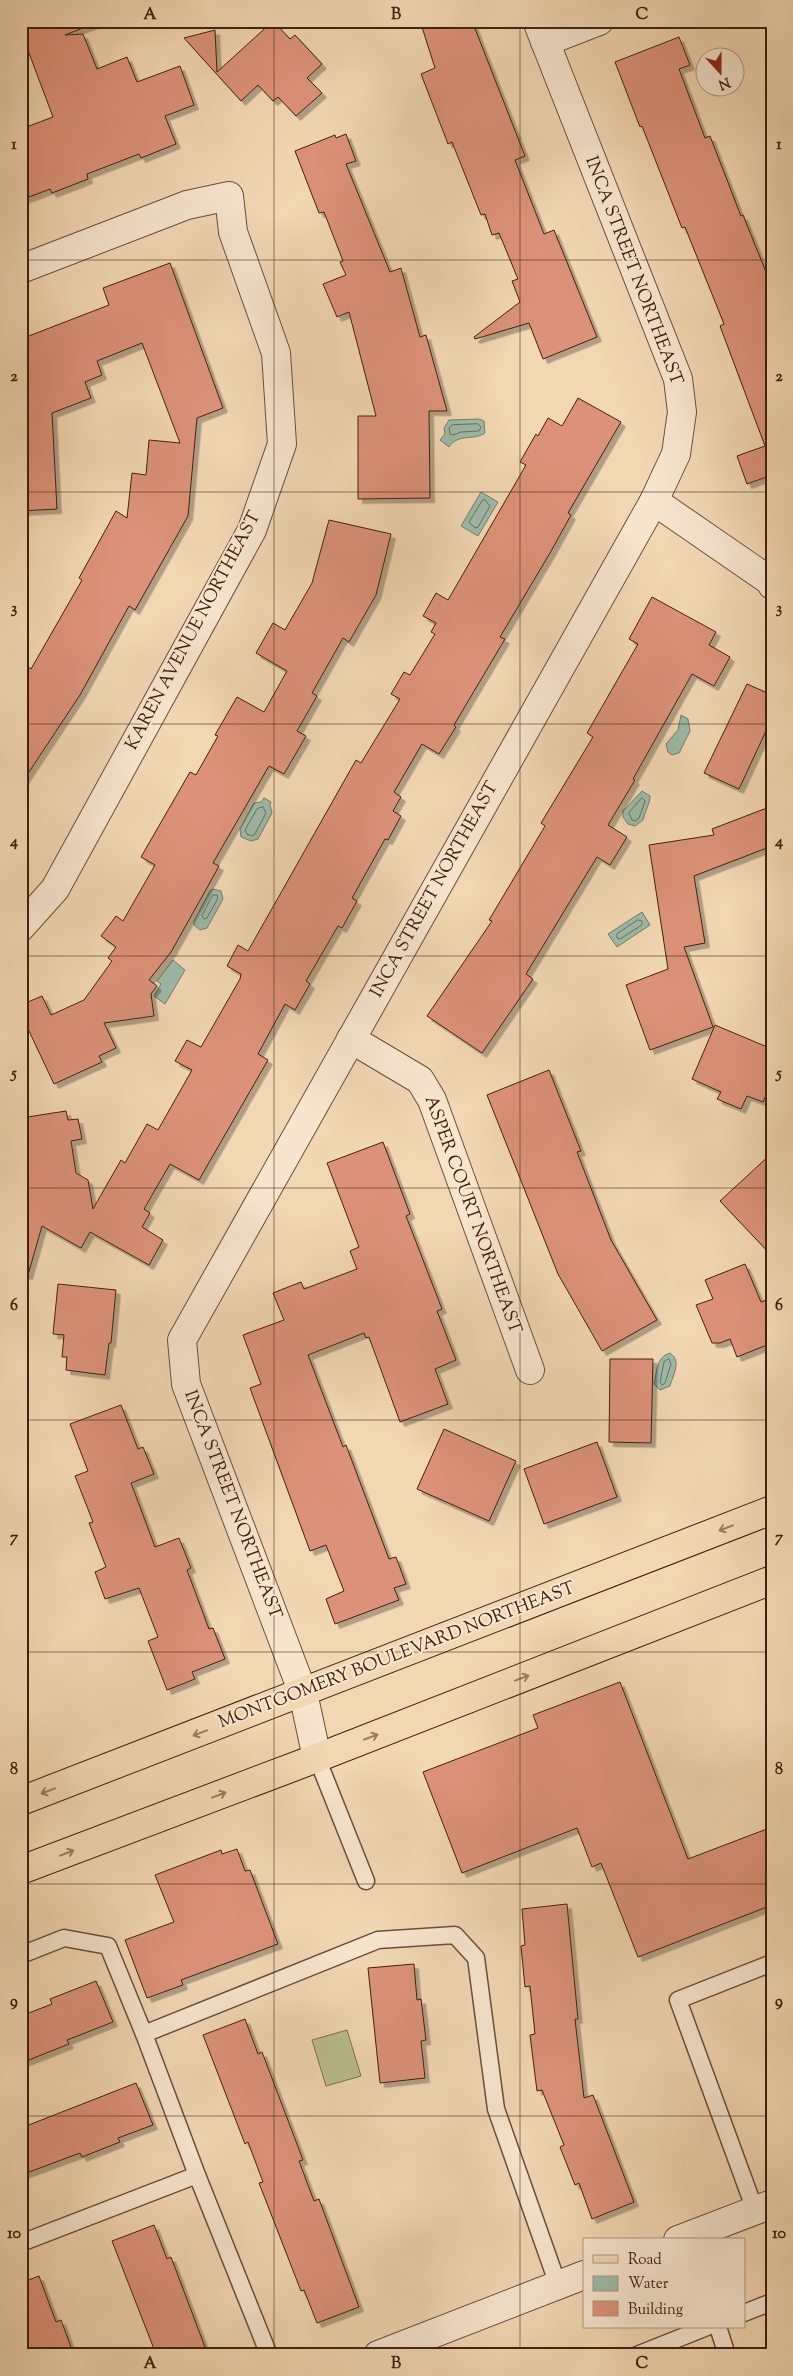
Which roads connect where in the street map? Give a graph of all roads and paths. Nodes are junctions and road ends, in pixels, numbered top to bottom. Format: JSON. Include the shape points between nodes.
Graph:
{"nodes":[{"id":1,"x":599,"y":21,"type":"edge"},
{"id":2,"x":541,"y":32,"type":"edge"},
{"id":3,"x":21,"y":269,"type":"edge"},
{"id":4,"x":654,"y":501,"type":"junction"},
{"id":5,"x":772,"y":585,"type":"edge"},
{"id":6,"x":21,"y":927,"type":"edge"},
{"id":7,"x":351,"y":1038,"type":"junction"},
{"id":8,"x":530,"y":1370,"type":"dead end"},
{"id":9,"x":772,"y":1510,"type":"edge"},
{"id":10,"x":772,"y":1580,"type":"edge"},
{"id":11,"x":303,"y":1693,"type":"junction"},
{"id":12,"x":317,"y":1758,"type":"junction"},
{"id":13,"x":21,"y":1802,"type":"edge"},
{"id":14,"x":21,"y":1870,"type":"edge"},
{"id":15,"x":366,"y":1881,"type":"dead end"},
{"id":16,"x":21,"y":1955,"type":"edge"},
{"id":17,"x":772,"y":1963,"type":"edge"},
{"id":18,"x":144,"y":2034,"type":"junction"},
{"id":19,"x":197,"y":2174,"type":"junction"},
{"id":20,"x":763,"y":2207,"type":"edge"},
{"id":21,"x":683,"y":2238,"type":"edge"},
{"id":22,"x":21,"y":2243,"type":"edge"},
{"id":23,"x":583,"y":2275,"type":"edge"},
{"id":24,"x":558,"y":2285,"type":"junction"},
{"id":25,"x":772,"y":2302,"type":"edge"},
{"id":26,"x":746,"y":2312,"type":"edge"},
{"id":27,"x":704,"y":2328,"type":"edge"},
{"id":28,"x":718,"y":2328,"type":"edge"},
{"id":29,"x":269,"y":2355,"type":"edge"},
{"id":30,"x":378,"y":2355,"type":"edge"},
{"id":31,"x":636,"y":2355,"type":"edge"},
{"id":32,"x":727,"y":2355,"type":"edge"}],
"edges":[{"from":1,"to":2,"type":"street"},
{"from":2,"to":4,"type":"street","name":"INCA STREET NORTHEAST","via":[[678,379],[682,412],[676,454]]},
{"from":3,"to":6,"type":"street","name":"KAREN AVENUE NORTHEAST","via":[[186,205],[229,196],[233,232],[276,353],[282,444],[252,530],[56,889]]},
{"from":4,"to":5,"type":"street"},
{"from":4,"to":7,"type":"street","name":"INCA STREET NORTHEAST"},
{"from":7,"to":8,"type":"street","name":"ASPER COURT NORTHEAST","via":[[420,1080],[432,1100]]},
{"from":7,"to":11,"type":"street","name":"INCA STREET NORTHEAST","via":[[182,1340],[186,1384]]},
{"from":9,"to":11,"type":"main road","name":"MONTGOMERY BOULEVARD NORTHEAST","one_way":true},
{"from":12,"to":10,"type":"main road","one_way":true},
{"from":11,"to":12,"type":"street","name":"INCA STREET NORTHEAST"},
{"from":11,"to":13,"type":"main road","name":"MONTGOMERY BOULEVARD NORTHEAST","one_way":true},
{"from":14,"to":12,"type":"main road","one_way":true},
{"from":12,"to":15,"type":"lane"},
{"from":16,"to":18,"type":"lane","via":[[64,1938],[108,1946]]},
{"from":17,"to":20,"type":"lane","via":[[678,2000]]},
{"from":18,"to":19,"type":"lane"},
{"from":18,"to":24,"type":"lane","via":[[378,1940],[455,1935],[476,1958],[496,2109]]},
{"from":19,"to":22,"type":"lane"},
{"from":19,"to":29,"type":"lane"},
{"from":20,"to":21,"type":"street"},
{"from":23,"to":24,"type":"street"},
{"from":24,"to":30,"type":"street"},
{"from":25,"to":26,"type":"lane"},
{"from":27,"to":31,"type":"lane"},
{"from":28,"to":32,"type":"lane"}]}
